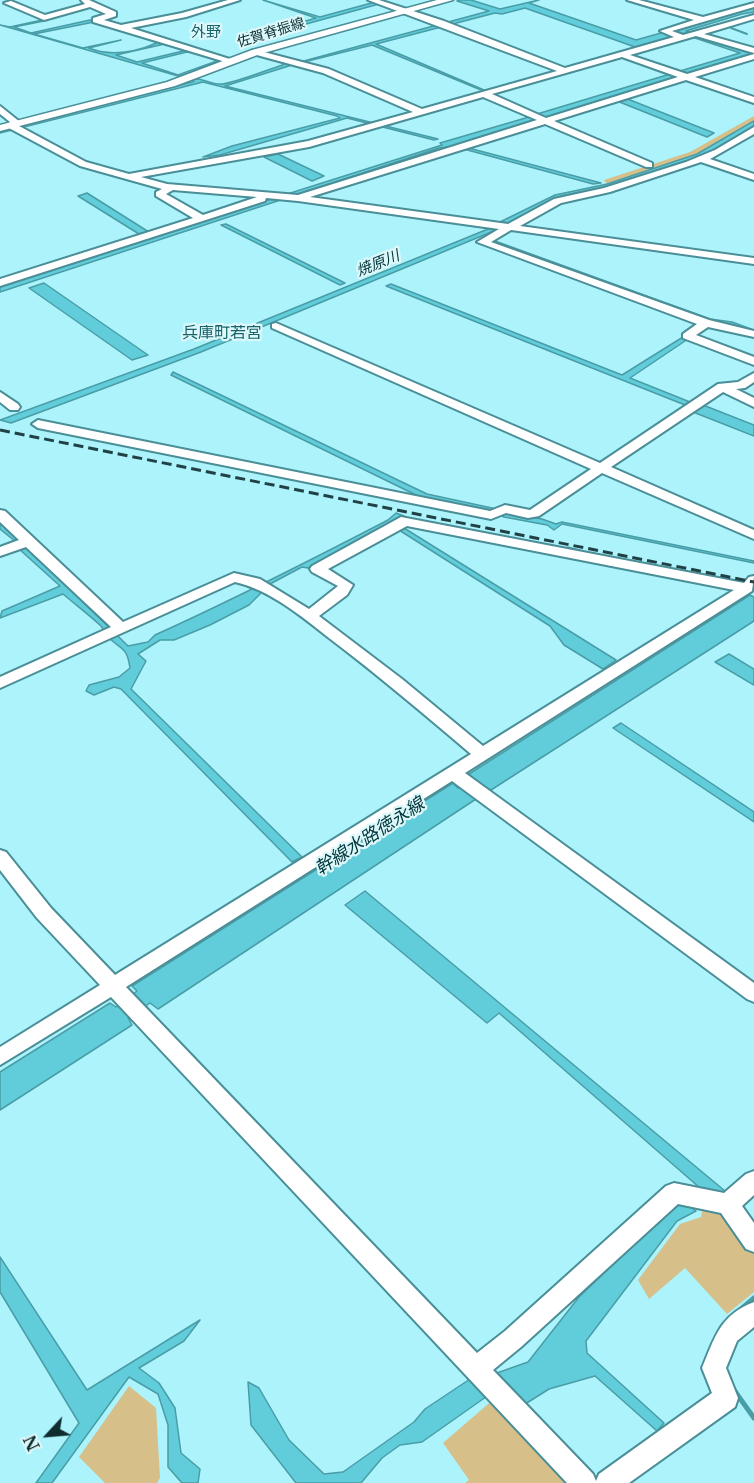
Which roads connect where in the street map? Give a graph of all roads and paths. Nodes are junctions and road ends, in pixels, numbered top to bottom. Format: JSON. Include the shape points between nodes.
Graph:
{"nodes":[{"id":1,"x":236,"y":0,"type":"edge"},
{"id":2,"x":448,"y":0,"type":"edge"},
{"id":3,"x":632,"y":0,"type":"edge"},
{"id":4,"x":3,"y":1,"type":"edge"},
{"id":5,"x":377,"y":1,"type":"edge"},
{"id":6,"x":90,"y":4,"type":"edge"},
{"id":7,"x":736,"y":4,"type":"dead end"},
{"id":8,"x":686,"y":5,"type":"dead end"},
{"id":9,"x":751,"y":6,"type":"edge"},
{"id":10,"x":668,"y":10,"type":"junction"},
{"id":11,"x":406,"y":11,"type":"junction"},
{"id":12,"x":731,"y":12,"type":"junction"},
{"id":13,"x":750,"y":18,"type":"edge"},
{"id":14,"x":701,"y":20,"type":"junction"},
{"id":15,"x":118,"y":28,"type":"junction"},
{"id":16,"x":697,"y":34,"type":"junction"},
{"id":17,"x":684,"y":38,"type":"junction"},
{"id":18,"x":753,"y":51,"type":"edge"},
{"id":19,"x":256,"y":52,"type":"junction"},
{"id":20,"x":623,"y":55,"type":"junction"},
{"id":21,"x":232,"y":61,"type":"junction"},
{"id":22,"x":565,"y":71,"type":"junction"},
{"id":23,"x":685,"y":78,"type":"junction"},
{"id":24,"x":484,"y":94,"type":"junction"},
{"id":25,"x":754,"y":100,"type":"edge"},
{"id":26,"x":1,"y":110,"type":"edge"},
{"id":27,"x":421,"y":112,"type":"junction"},
{"id":28,"x":545,"y":121,"type":"junction"},
{"id":29,"x":11,"y":127,"type":"edge"},
{"id":30,"x":754,"y":129,"type":"edge"},
{"id":31,"x":701,"y":159,"type":"junction"},
{"id":32,"x":649,"y":165,"type":"dead end"},
{"id":33,"x":124,"y":177,"type":"junction"},
{"id":34,"x":754,"y":177,"type":"edge"},
{"id":35,"x":170,"y":187,"type":"junction"},
{"id":36,"x":275,"y":196,"type":"junction"},
{"id":37,"x":294,"y":198,"type":"junction"},
{"id":38,"x":201,"y":218,"type":"junction"},
{"id":39,"x":509,"y":228,"type":"junction"},
{"id":40,"x":754,"y":261,"type":"edge"},
{"id":41,"x":0,"y":283,"type":"edge"},
{"id":42,"x":706,"y":324,"type":"junction"},
{"id":43,"x":276,"y":326,"type":"dead end"},
{"id":44,"x":754,"y":334,"type":"edge"},
{"id":45,"x":754,"y":361,"type":"edge"},
{"id":46,"x":754,"y":377,"type":"edge"},
{"id":47,"x":722,"y":387,"type":"junction"},
{"id":48,"x":0,"y":396,"type":"edge"},
{"id":49,"x":754,"y":403,"type":"edge"},
{"id":50,"x":15,"y":407,"type":"dead end"},
{"id":51,"x":38,"y":424,"type":"dead end"},
{"id":52,"x":602,"y":468,"type":"junction"},
{"id":53,"x":0,"y":514,"type":"edge"},
{"id":54,"x":754,"y":535,"type":"edge"},
{"id":55,"x":22,"y":543,"type":"junction"},
{"id":56,"x":0,"y":552,"type":"edge"},
{"id":57,"x":751,"y":584,"type":"edge"},
{"id":58,"x":311,"y":615,"type":"junction"},
{"id":59,"x":122,"y":629,"type":"junction"},
{"id":60,"x":0,"y":683,"type":"edge"},
{"id":61,"x":482,"y":754,"type":"junction"},
{"id":62,"x":453,"y":772,"type":"junction"},
{"id":63,"x":0,"y":857,"type":"edge"},
{"id":64,"x":112,"y":986,"type":"junction"},
{"id":65,"x":754,"y":994,"type":"edge"},
{"id":66,"x":0,"y":1057,"type":"edge"},
{"id":67,"x":740,"y":1193,"type":"edge"},
{"id":68,"x":754,"y":1242,"type":"edge"},
{"id":69,"x":754,"y":1313,"type":"edge"},
{"id":70,"x":480,"y":1372,"type":"junction"},
{"id":71,"x":584,"y":1483,"type":"edge"},
{"id":72,"x":608,"y":1483,"type":"edge"}],
"edges":[{"from":1,"to":15,"type":"street"},
{"from":2,"to":11,"type":"main road","name":"佐賀脊振線"},
{"from":3,"to":10,"type":"street"},
{"from":4,"to":6,"type":"street","via":[[44,18]]},
{"from":5,"to":11,"type":"street"},
{"from":6,"to":15,"type":"street","via":[[113,14],[94,19]]},
{"from":7,"to":9,"type":"street"},
{"from":8,"to":10,"type":"street"},
{"from":9,"to":12,"type":"street"},
{"from":10,"to":14,"type":"street"},
{"from":11,"to":19,"type":"main road","name":"佐賀脊振線"},
{"from":11,"to":22,"type":"street"},
{"from":12,"to":13,"type":"street"},
{"from":12,"to":14,"type":"street"},
{"from":13,"to":16,"type":"street"},
{"from":14,"to":17,"type":"street","via":[[664,31]]},
{"from":15,"to":21,"type":"street"},
{"from":16,"to":17,"type":"street"},
{"from":16,"to":18,"type":"street"},
{"from":17,"to":20,"type":"street"},
{"from":18,"to":23,"type":"street"},
{"from":19,"to":21,"type":"main road","name":"佐賀脊振線"},
{"from":19,"to":27,"type":"street","via":[[326,71]]},
{"from":20,"to":22,"type":"street"},
{"from":20,"to":23,"type":"street"},
{"from":21,"to":29,"type":"main road","name":"佐賀脊振線","via":[[162,87]]},
{"from":22,"to":24,"type":"street"},
{"from":23,"to":25,"type":"street"},
{"from":23,"to":28,"type":"street"},
{"from":24,"to":27,"type":"street"},
{"from":24,"to":28,"type":"street"},
{"from":26,"to":29,"type":"street"},
{"from":27,"to":33,"type":"street","via":[[290,148]]},
{"from":28,"to":32,"type":"street"},
{"from":28,"to":37,"type":"street"},
{"from":29,"to":33,"type":"street","via":[[83,164]]},
{"from":30,"to":31,"type":"street"},
{"from":31,"to":34,"type":"street"},
{"from":31,"to":39,"type":"street","via":[[607,190],[564,198]]},
{"from":33,"to":35,"type":"street"},
{"from":35,"to":36,"type":"street"},
{"from":35,"to":38,"type":"street","via":[[159,194]]},
{"from":36,"to":37,"type":"street"},
{"from":36,"to":38,"type":"street"},
{"from":37,"to":39,"type":"street"},
{"from":38,"to":41,"type":"street"},
{"from":39,"to":40,"type":"street"},
{"from":39,"to":42,"type":"street","via":[[482,242]]},
{"from":42,"to":44,"type":"street"},
{"from":42,"to":45,"type":"street","via":[[687,336]]},
{"from":43,"to":52,"type":"street"},
{"from":46,"to":47,"type":"street","via":[[741,385]]},
{"from":47,"to":49,"type":"street"},
{"from":47,"to":52,"type":"street"},
{"from":48,"to":50,"type":"street"},
{"from":51,"to":52,"type":"street","via":[[498,512],[534,513]]},
{"from":52,"to":54,"type":"street"},
{"from":53,"to":55,"type":"street"},
{"from":55,"to":56,"type":"street"},
{"from":55,"to":59,"type":"street"},
{"from":57,"to":58,"type":"street","via":[[403,521],[317,569],[346,585]]},
{"from":57,"to":61,"type":"street"},
{"from":58,"to":59,"type":"street","via":[[264,586],[234,576]]},
{"from":58,"to":61,"type":"street"},
{"from":59,"to":60,"type":"street"},
{"from":61,"to":62,"type":"street"},
{"from":62,"to":64,"type":"street"},
{"from":62,"to":65,"type":"street"},
{"from":63,"to":64,"type":"street","via":[[44,913]]},
{"from":64,"to":66,"type":"street"},
{"from":64,"to":70,"type":"street"},
{"from":67,"to":68,"type":"street"},
{"from":67,"to":70,"type":"street","via":[[695,1197],[674,1193]]},
{"from":69,"to":72,"type":"street","via":[[728,1333],[714,1368],[726,1398]]},
{"from":70,"to":71,"type":"street"}]}
